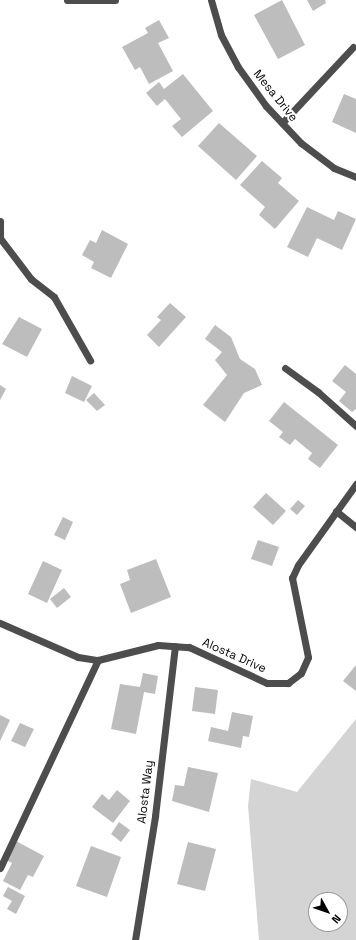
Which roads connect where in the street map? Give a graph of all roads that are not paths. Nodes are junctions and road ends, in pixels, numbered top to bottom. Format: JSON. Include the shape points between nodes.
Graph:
{"nodes":[{"id":1,"x":67,"y":0,"type":"edge"},
{"id":2,"x":115,"y":0,"type":"edge"},
{"id":3,"x":211,"y":0,"type":"edge"},
{"id":4,"x":353,"y":47,"type":"dead end"},
{"id":5,"x":282,"y":123,"type":"junction"},
{"id":6,"x":356,"y":177,"type":"edge"},
{"id":7,"x":0,"y":221,"type":"edge"},
{"id":8,"x":0,"y":238,"type":"edge"},
{"id":9,"x":90,"y":360,"type":"dead end"},
{"id":10,"x":285,"y":368,"type":"dead end"},
{"id":11,"x":356,"y":426,"type":"edge"},
{"id":12,"x":356,"y":484,"type":"edge"},
{"id":13,"x":336,"y":511,"type":"junction"},
{"id":14,"x":356,"y":527,"type":"edge"},
{"id":15,"x":0,"y":623,"type":"edge"},
{"id":16,"x":175,"y":646,"type":"junction"},
{"id":17,"x":98,"y":660,"type":"junction"},
{"id":18,"x":0,"y":868,"type":"edge"},
{"id":19,"x":135,"y":940,"type":"edge"}],
"edges":[{"from":1,"to":2,"type":"street"},
{"from":3,"to":5,"type":"street","name":"Mesa Drive","via":[[221,35],[238,67]]},
{"from":4,"to":5,"type":"street"},
{"from":5,"to":6,"type":"street","name":"Mesa Drive","via":[[334,168]]},
{"from":7,"to":8,"type":"street"},
{"from":8,"to":9,"type":"street","via":[[31,279],[54,297]]},
{"from":10,"to":11,"type":"street","via":[[318,392]]},
{"from":12,"to":13,"type":"street","name":"Alosta Drive"},
{"from":13,"to":14,"type":"street"},
{"from":13,"to":16,"type":"street","name":"Alosta Drive","via":[[298,564],[292,578],[308,657],[302,673],[288,683],[267,683],[188,648]]},
{"from":15,"to":17,"type":"street","name":"Alosta Drive","via":[[55,649]]},
{"from":16,"to":17,"type":"street","name":"Alosta Drive","via":[[158,645]]},
{"from":16,"to":19,"type":"street","name":"Alosta Way","via":[[155,816]]},
{"from":17,"to":18,"type":"street"}]}
